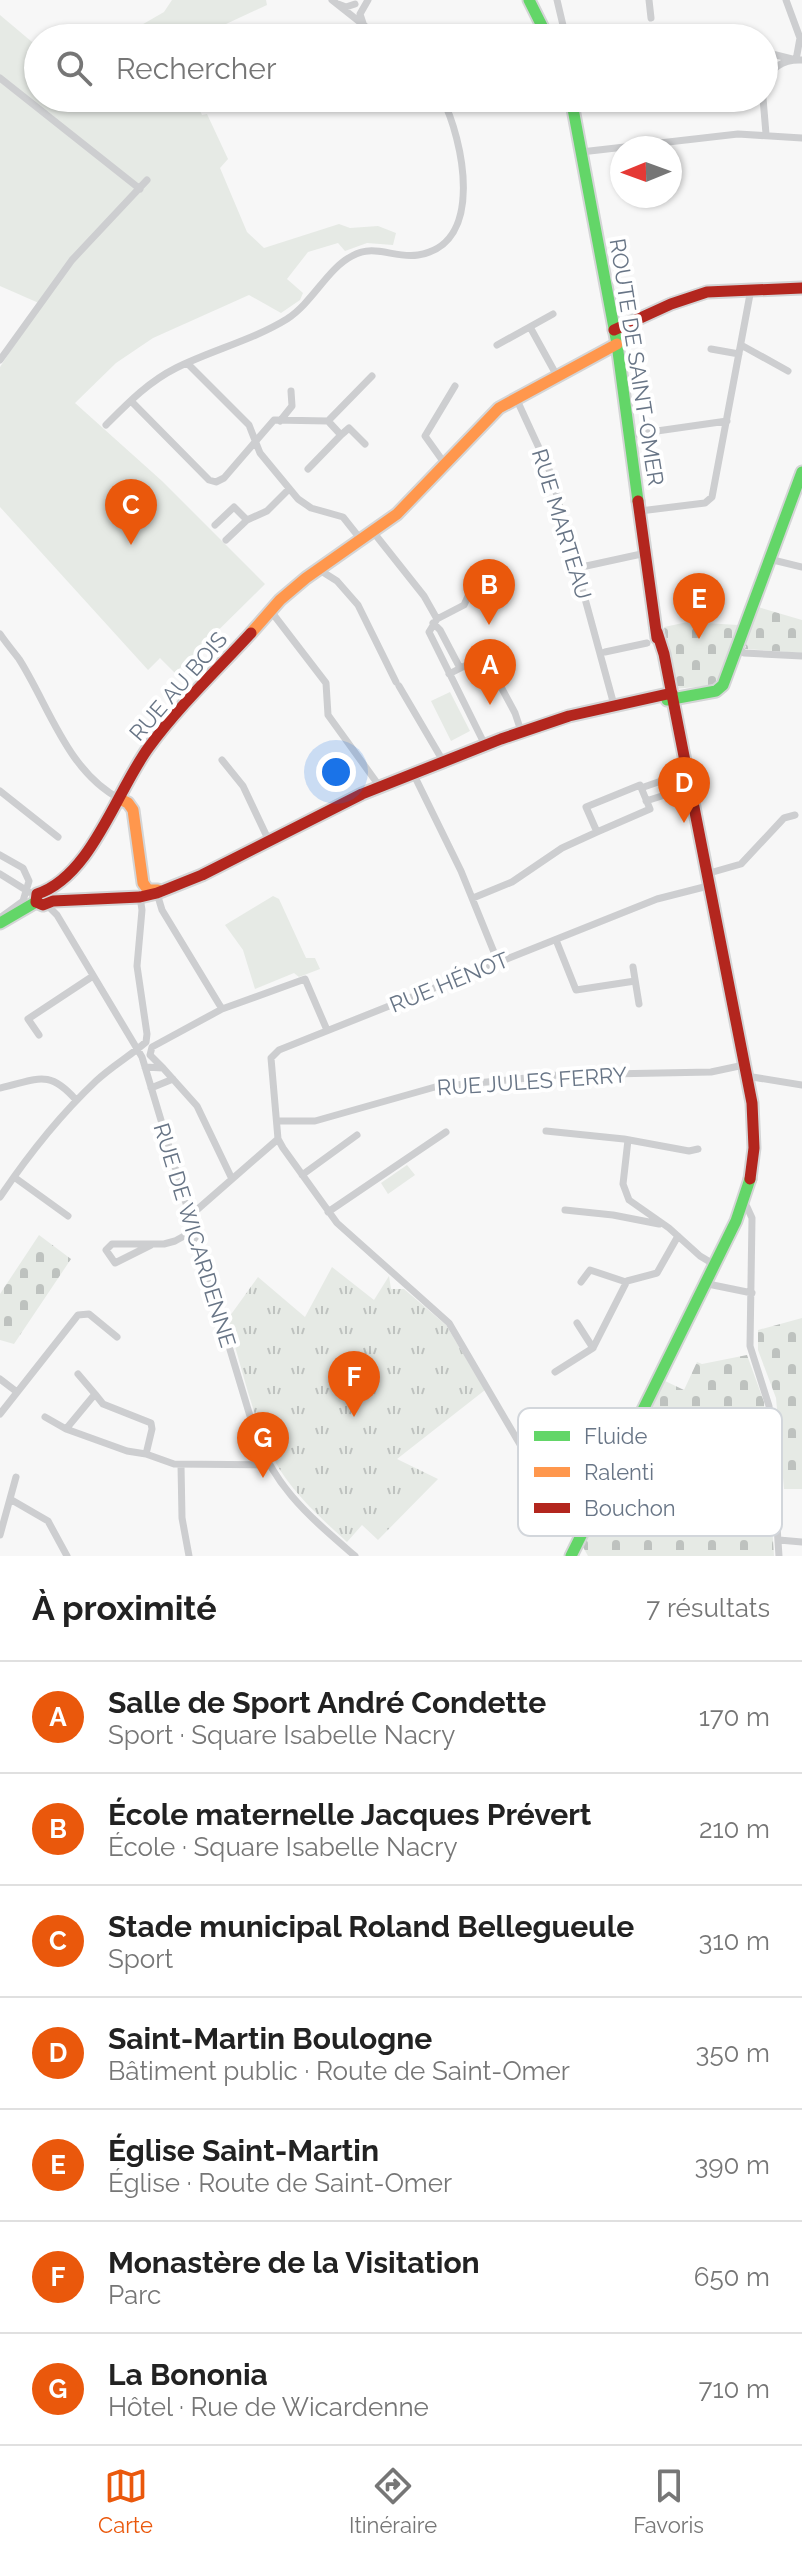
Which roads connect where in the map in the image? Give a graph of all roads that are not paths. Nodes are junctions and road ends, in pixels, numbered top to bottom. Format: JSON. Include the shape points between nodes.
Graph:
{"nodes":[{"id":1,"x":332,"y":0,"type":"edge"},
{"id":2,"x":529,"y":0,"type":"edge"},
{"id":3,"x":557,"y":0,"type":"edge"},
{"id":4,"x":649,"y":0,"type":"edge"},
{"id":5,"x":786,"y":0,"type":"edge"},
{"id":6,"x":359,"y":6,"type":"edge"},
{"id":7,"x":651,"y":18,"type":"dead end"},
{"id":8,"x":541,"y":24,"type":"edge"},
{"id":9,"x":563,"y":24,"type":"edge"},
{"id":10,"x":778,"y":55,"type":"edge"},
{"id":11,"x":799,"y":60,"type":"edge"},
{"id":12,"x":778,"y":66,"type":"edge"},
{"id":13,"x":0,"y":78,"type":"edge"},
{"id":14,"x":24,"y":97,"type":"edge"},
{"id":15,"x":43,"y":112,"type":"edge"},
{"id":16,"x":449,"y":112,"type":"edge"},
{"id":17,"x":574,"y":112,"type":"edge"},
{"id":18,"x":764,"y":112,"type":"edge"},
{"id":19,"x":766,"y":134,"type":"junction"},
{"id":20,"x":802,"y":138,"type":"edge"},
{"id":21,"x":581,"y":152,"type":"junction"},
{"id":22,"x":147,"y":180,"type":"dead end"},
{"id":23,"x":140,"y":189,"type":"junction"},
{"id":24,"x":802,"y":288,"type":"edge"},
{"id":25,"x":751,"y":289,"type":"junction"},
{"id":26,"x":553,"y":314,"type":"dead end"},
{"id":27,"x":530,"y":327,"type":"junction"},
{"id":28,"x":614,"y":330,"type":"junction"},
{"id":29,"x":617,"y":344,"type":"junction"},
{"id":30,"x":497,"y":345,"type":"dead end"},
{"id":31,"x":741,"y":345,"type":"junction"},
{"id":32,"x":711,"y":349,"type":"dead end"},
{"id":33,"x":739,"y":354,"type":"junction"},
{"id":34,"x":0,"y":360,"type":"edge"},
{"id":35,"x":187,"y":363,"type":"junction"},
{"id":36,"x":788,"y":371,"type":"dead end"},
{"id":37,"x":372,"y":376,"type":"dead end"},
{"id":38,"x":557,"y":376,"type":"junction"},
{"id":39,"x":455,"y":386,"type":"dead end"},
{"id":40,"x":291,"y":391,"type":"dead end"},
{"id":41,"x":516,"y":398,"type":"junction"},
{"id":42,"x":131,"y":401,"type":"junction"},
{"id":43,"x":280,"y":421,"type":"junction"},
{"id":44,"x":328,"y":421,"type":"junction"},
{"id":45,"x":727,"y":421,"type":"junction"},
{"id":46,"x":106,"y":425,"type":"dead end"},
{"id":47,"x":341,"y":435,"type":"junction"},
{"id":48,"x":629,"y":435,"type":"junction"},
{"id":49,"x":255,"y":442,"type":"junction"},
{"id":50,"x":365,"y":444,"type":"dead end"},
{"id":51,"x":445,"y":464,"type":"junction"},
{"id":52,"x":308,"y":469,"type":"dead end"},
{"id":53,"x":802,"y":472,"type":"edge"},
{"id":54,"x":289,"y":489,"type":"junction"},
{"id":55,"x":640,"y":511,"type":"junction"},
{"id":56,"x":247,"y":520,"type":"junction"},
{"id":57,"x":215,"y":525,"type":"dead end"},
{"id":58,"x":374,"y":533,"type":"junction"},
{"id":59,"x":226,"y":540,"type":"dead end"},
{"id":60,"x":362,"y":541,"type":"junction"},
{"id":61,"x":646,"y":553,"type":"junction"},
{"id":62,"x":769,"y":559,"type":"junction"},
{"id":63,"x":802,"y":567,"type":"edge"},
{"id":64,"x":577,"y":568,"type":"junction"},
{"id":65,"x":318,"y":569,"type":"junction"},
{"id":66,"x":498,"y":576,"type":"dead end"},
{"id":67,"x":270,"y":610,"type":"junction"},
{"id":68,"x":435,"y":621,"type":"junction"},
{"id":69,"x":0,"y":634,"type":"edge"},
{"id":70,"x":647,"y":643,"type":"dead end"},
{"id":71,"x":737,"y":647,"type":"junction"},
{"id":72,"x":602,"y":652,"type":"junction"},
{"id":73,"x":802,"y":656,"type":"edge"},
{"id":74,"x":460,"y":668,"type":"junction"},
{"id":75,"x":449,"y":674,"type":"junction"},
{"id":76,"x":669,"y":696,"type":"junction"},
{"id":77,"x":614,"y":705,"type":"junction"},
{"id":78,"x":521,"y":731,"type":"junction"},
{"id":79,"x":485,"y":745,"type":"junction"},
{"id":80,"x":222,"y":760,"type":"dead end"},
{"id":81,"x":443,"y":761,"type":"junction"},
{"id":82,"x":413,"y":773,"type":"junction"},
{"id":83,"x":684,"y":773,"type":"junction"},
{"id":84,"x":380,"y":787,"type":"junction"},
{"id":85,"x":641,"y":788,"type":"junction"},
{"id":86,"x":687,"y":788,"type":"junction"},
{"id":87,"x":0,"y":791,"type":"edge"},
{"id":88,"x":120,"y":799,"type":"junction"},
{"id":89,"x":646,"y":801,"type":"junction"},
{"id":90,"x":795,"y":815,"type":"dead end"},
{"id":91,"x":597,"y":832,"type":"junction"},
{"id":92,"x":58,"y":837,"type":"dead end"},
{"id":93,"x":269,"y":841,"type":"junction"},
{"id":94,"x":0,"y":855,"type":"edge"},
{"id":95,"x":0,"y":874,"type":"edge"},
{"id":96,"x":707,"y":880,"type":"junction"},
{"id":97,"x":143,"y":883,"type":"junction"},
{"id":98,"x":158,"y":891,"type":"junction"},
{"id":99,"x":39,"y":898,"type":"junction"},
{"id":100,"x":473,"y":898,"type":"junction"},
{"id":101,"x":137,"y":900,"type":"junction"},
{"id":102,"x":72,"y":902,"type":"junction"},
{"id":103,"x":162,"y":910,"type":"junction"},
{"id":104,"x":0,"y":920,"type":"edge"},
{"id":105,"x":60,"y":921,"type":"junction"},
{"id":106,"x":556,"y":940,"type":"junction"},
{"id":107,"x":498,"y":962,"type":"junction"},
{"id":108,"x":633,"y":967,"type":"dead end"},
{"id":109,"x":93,"y":976,"type":"junction"},
{"id":110,"x":635,"y":981,"type":"junction"},
{"id":111,"x":639,"y":1004,"type":"dead end"},
{"id":112,"x":222,"y":1009,"type":"junction"},
{"id":113,"x":327,"y":1030,"type":"junction"},
{"id":114,"x":39,"y":1035,"type":"dead end"},
{"id":115,"x":137,"y":1049,"type":"junction"},
{"id":116,"x":145,"y":1067,"type":"junction"},
{"id":117,"x":163,"y":1068,"type":"junction"},
{"id":118,"x":745,"y":1071,"type":"junction"},
{"id":119,"x":173,"y":1079,"type":"junction"},
{"id":120,"x":802,"y":1085,"type":"edge"},
{"id":121,"x":0,"y":1088,"type":"edge"},
{"id":122,"x":151,"y":1088,"type":"junction"},
{"id":123,"x":76,"y":1100,"type":"junction"},
{"id":124,"x":277,"y":1121,"type":"junction"},
{"id":125,"x":546,"y":1131,"type":"dead end"},
{"id":126,"x":446,"y":1132,"type":"dead end"},
{"id":127,"x":357,"y":1135,"type":"dead end"},
{"id":128,"x":278,"y":1139,"type":"junction"},
{"id":129,"x":628,"y":1140,"type":"junction"},
{"id":130,"x":698,"y":1149,"type":"dead end"},
{"id":131,"x":302,"y":1175,"type":"junction"},
{"id":132,"x":14,"y":1177,"type":"junction"},
{"id":133,"x":232,"y":1179,"type":"junction"},
{"id":134,"x":1,"y":1195,"type":"edge"},
{"id":135,"x":744,"y":1204,"type":"junction"},
{"id":136,"x":565,"y":1210,"type":"dead end"},
{"id":137,"x":328,"y":1212,"type":"junction"},
{"id":138,"x":191,"y":1215,"type":"junction"},
{"id":139,"x":68,"y":1216,"type":"dead end"},
{"id":140,"x":665,"y":1225,"type":"junction"},
{"id":141,"x":195,"y":1230,"type":"junction"},
{"id":142,"x":678,"y":1236,"type":"junction"},
{"id":143,"x":151,"y":1245,"type":"junction"},
{"id":144,"x":712,"y":1264,"type":"junction"},
{"id":145,"x":581,"y":1282,"type":"dead end"},
{"id":146,"x":626,"y":1282,"type":"junction"},
{"id":147,"x":703,"y":1283,"type":"junction"},
{"id":148,"x":752,"y":1293,"type":"junction"},
{"id":149,"x":577,"y":1323,"type":"dead end"},
{"id":150,"x":117,"y":1337,"type":"dead end"},
{"id":151,"x":593,"y":1348,"type":"junction"},
{"id":152,"x":555,"y":1372,"type":"dead end"},
{"id":153,"x":78,"y":1374,"type":"dead end"},
{"id":154,"x":0,"y":1379,"type":"edge"},
{"id":155,"x":17,"y":1392,"type":"junction"},
{"id":156,"x":95,"y":1394,"type":"junction"},
{"id":157,"x":642,"y":1408,"type":"edge"},
{"id":158,"x":768,"y":1408,"type":"edge"},
{"id":159,"x":0,"y":1414,"type":"edge"},
{"id":160,"x":45,"y":1417,"type":"dead end"},
{"id":161,"x":66,"y":1429,"type":"junction"},
{"id":162,"x":518,"y":1450,"type":"edge"},
{"id":163,"x":146,"y":1454,"type":"junction"},
{"id":164,"x":181,"y":1465,"type":"junction"},
{"id":165,"x":269,"y":1465,"type":"junction"},
{"id":166,"x":16,"y":1477,"type":"dead end"},
{"id":167,"x":10,"y":1499,"type":"junction"},
{"id":168,"x":0,"y":1535,"type":"edge"},
{"id":169,"x":779,"y":1536,"type":"edge"},
{"id":170,"x":779,"y":1540,"type":"junction"},
{"id":171,"x":802,"y":1542,"type":"edge"},
{"id":172,"x":67,"y":1556,"type":"edge"},
{"id":173,"x":189,"y":1556,"type":"edge"},
{"id":174,"x":355,"y":1556,"type":"edge"},
{"id":175,"x":779,"y":1556,"type":"edge"}],
"edges":[{"from":1,"to":6,"type":"street","via":[[345,7]]},
{"from":1,"to":6,"type":"street","via":[[343,10]]},
{"from":2,"to":8,"type":"main road"},
{"from":3,"to":9,"type":"street"},
{"from":4,"to":7,"type":"street"},
{"from":5,"to":11,"type":"street","via":[[800,38]]},
{"from":10,"to":11,"type":"street"},
{"from":11,"to":12,"type":"street"},
{"from":13,"to":14,"type":"street"},
{"from":15,"to":23,"type":"street"},
{"from":16,"to":35,"type":"street","via":[[463,164],[462,204],[452,232],[439,246],[409,256],[373,250],[355,254],[288,319]]},
{"from":17,"to":21,"type":"main road","name":"ROUTE DE SAINT-OMER"},
{"from":18,"to":19,"type":"street"},
{"from":19,"to":20,"type":"street"},
{"from":19,"to":21,"type":"street"},
{"from":21,"to":28,"type":"main road","name":"ROUTE DE SAINT-OMER"},
{"from":22,"to":23,"type":"street"},
{"from":23,"to":34,"type":"street","via":[[76,255]]},
{"from":24,"to":25,"type":"main road"},
{"from":25,"to":28,"type":"main road","via":[[699,294]]},
{"from":25,"to":31,"type":"street"},
{"from":26,"to":27,"type":"street"},
{"from":27,"to":30,"type":"street"},
{"from":27,"to":38,"type":"street"},
{"from":28,"to":29,"type":"main road","name":"ROUTE DE SAINT-OMER"},
{"from":29,"to":38,"type":"main road","name":"RUE AU BOIS"},
{"from":29,"to":48,"type":"main road","name":"ROUTE DE SAINT-OMER"},
{"from":31,"to":33,"type":"street"},
{"from":31,"to":36,"type":"street"},
{"from":32,"to":33,"type":"street"},
{"from":33,"to":45,"type":"street"},
{"from":35,"to":42,"type":"street"},
{"from":35,"to":49,"type":"street","via":[[249,425]]},
{"from":37,"to":44,"type":"street"},
{"from":38,"to":41,"type":"main road","name":"RUE AU BOIS"},
{"from":39,"to":51,"type":"street","via":[[425,436]]},
{"from":40,"to":43,"type":"street","via":[[292,406]]},
{"from":41,"to":51,"type":"main road","name":"RUE AU BOIS","via":[[494,412]]},
{"from":41,"to":64,"type":"street","name":"RUE MARTEAU","via":[[549,469]]},
{"from":42,"to":46,"type":"street"},
{"from":42,"to":49,"type":"street","via":[[211,481],[224,478]]},
{"from":43,"to":44,"type":"street"},
{"from":43,"to":49,"type":"street","via":[[274,420]]},
{"from":44,"to":47,"type":"street"},
{"from":45,"to":48,"type":"street"},
{"from":45,"to":55,"type":"street","via":[[711,499]]},
{"from":47,"to":50,"type":"street","via":[[349,428]]},
{"from":47,"to":52,"type":"street"},
{"from":48,"to":55,"type":"main road","name":"ROUTE DE SAINT-OMER"},
{"from":49,"to":54,"type":"street"},
{"from":51,"to":58,"type":"main road","name":"RUE AU BOIS"},
{"from":53,"to":62,"type":"main road"},
{"from":54,"to":56,"type":"street","via":[[267,511]]},
{"from":54,"to":60,"type":"street","via":[[307,506],[343,517]]},
{"from":55,"to":61,"type":"main road","name":"ROUTE DE SAINT-OMER"},
{"from":56,"to":57,"type":"street","via":[[234,507]]},
{"from":56,"to":59,"type":"street"},
{"from":58,"to":60,"type":"main road","name":"RUE AU BOIS"},
{"from":58,"to":68,"type":"street","via":[[424,596]]},
{"from":60,"to":65,"type":"main road","name":"RUE AU BOIS"},
{"from":61,"to":64,"type":"street"},
{"from":61,"to":76,"type":"main road","name":"ROUTE DE SAINT-OMER","via":[[658,653]]},
{"from":62,"to":63,"type":"street"},
{"from":62,"to":71,"type":"main road"},
{"from":64,"to":72,"type":"street","name":"RUE MARTEAU"},
{"from":65,"to":67,"type":"main road","name":"RUE AU BOIS"},
{"from":65,"to":81,"type":"street","via":[[358,605]]},
{"from":66,"to":68,"type":"street"},
{"from":67,"to":84,"type":"street","via":[[326,683],[328,715]]},
{"from":67,"to":88,"type":"main road","name":"RUE AU BOIS","via":[[149,747]]},
{"from":68,"to":74,"type":"street"},
{"from":68,"to":75,"type":"street","via":[[430,636]]},
{"from":69,"to":88,"type":"street","via":[[77,759]]},
{"from":70,"to":72,"type":"street"},
{"from":71,"to":73,"type":"street","via":[[744,653]]},
{"from":71,"to":76,"type":"main road","via":[[721,688]]},
{"from":72,"to":77,"type":"street","name":"RUE MARTEAU"},
{"from":74,"to":75,"type":"street"},
{"from":74,"to":78,"type":"street","via":[[480,658],[488,661]]},
{"from":75,"to":79,"type":"street"},
{"from":76,"to":77,"type":"main road"},
{"from":76,"to":83,"type":"main road","name":"ROUTE DE SAINT-OMER"},
{"from":77,"to":78,"type":"main road"},
{"from":78,"to":79,"type":"main road"},
{"from":79,"to":81,"type":"main road"},
{"from":80,"to":93,"type":"street","via":[[243,786]]},
{"from":81,"to":82,"type":"main road"},
{"from":82,"to":84,"type":"main road"},
{"from":82,"to":100,"type":"street"},
{"from":83,"to":85,"type":"street"},
{"from":83,"to":86,"type":"main road","name":"ROUTE DE SAINT-OMER"},
{"from":84,"to":93,"type":"main road"},
{"from":85,"to":89,"type":"street"},
{"from":85,"to":91,"type":"street","via":[[586,807]]},
{"from":86,"to":89,"type":"street"},
{"from":86,"to":96,"type":"main road","name":"ROUTE DE SAINT-OMER"},
{"from":87,"to":92,"type":"street"},
{"from":88,"to":97,"type":"main road","via":[[133,810]]},
{"from":88,"to":99,"type":"main road","name":"RUE AU BOIS","via":[[80,862]]},
{"from":89,"to":91,"type":"street","via":[[650,809]]},
{"from":90,"to":96,"type":"street","name":"RUE HÉNOT","via":[[784,818],[741,864]]},
{"from":91,"to":100,"type":"street","via":[[512,882]]},
{"from":93,"to":98,"type":"main road"},
{"from":94,"to":99,"type":"street","via":[[25,870]]},
{"from":95,"to":99,"type":"street"},
{"from":96,"to":106,"type":"street","name":"RUE HÉNOT"},
{"from":96,"to":118,"type":"main road","name":"ROUTE DE SAINT-OMER"},
{"from":97,"to":98,"type":"main road"},
{"from":97,"to":101,"type":"street"},
{"from":98,"to":101,"type":"main road"},
{"from":98,"to":103,"type":"street"},
{"from":99,"to":102,"type":"main road"},
{"from":99,"to":104,"type":"main road","name":"RUE AU BOIS"},
{"from":99,"to":105,"type":"street","name":"RUE DE WICARDENNE"},
{"from":100,"to":107,"type":"street"},
{"from":101,"to":102,"type":"main road"},
{"from":101,"to":103,"type":"street","via":[[151,899]]},
{"from":101,"to":115,"type":"street","via":[[137,966],[147,1037]]},
{"from":102,"to":105,"type":"street","via":[[60,908]]},
{"from":103,"to":112,"type":"street"},
{"from":105,"to":109,"type":"street","name":"RUE DE WICARDENNE"},
{"from":106,"to":107,"type":"street","name":"RUE HÉNOT"},
{"from":106,"to":110,"type":"street","via":[[576,990]]},
{"from":107,"to":113,"type":"street","name":"RUE HÉNOT"},
{"from":108,"to":110,"type":"street"},
{"from":109,"to":114,"type":"street","via":[[28,1019]]},
{"from":109,"to":115,"type":"street","name":"RUE DE WICARDENNE"},
{"from":110,"to":111,"type":"street"},
{"from":112,"to":113,"type":"street","via":[[305,979]]},
{"from":112,"to":117,"type":"street","via":[[151,1048],[151,1056]]},
{"from":113,"to":124,"type":"street","name":"RUE HÉNOT","via":[[273,1053]]},
{"from":115,"to":116,"type":"street","name":"RUE DE WICARDENNE"},
{"from":115,"to":123,"type":"street"},
{"from":116,"to":117,"type":"street"},
{"from":116,"to":122,"type":"street","name":"RUE DE WICARDENNE"},
{"from":117,"to":119,"type":"street"},
{"from":118,"to":120,"type":"street","name":"RUE JULES FERRY"},
{"from":118,"to":124,"type":"street","name":"RUE JULES FERRY","via":[[558,1075],[435,1087],[315,1121]]},
{"from":118,"to":135,"type":"main road","name":"ROUTE DE SAINT-OMER","via":[[754,1130]]},
{"from":119,"to":122,"type":"street"},
{"from":119,"to":133,"type":"street","via":[[197,1106]]},
{"from":121,"to":123,"type":"street","via":[[51,1079]]},
{"from":122,"to":138,"type":"street","name":"RUE DE WICARDENNE"},
{"from":123,"to":132,"type":"street"},
{"from":124,"to":128,"type":"street","name":"RUE HÉNOT"},
{"from":125,"to":129,"type":"street"},
{"from":126,"to":137,"type":"street"},
{"from":127,"to":131,"type":"street"},
{"from":128,"to":131,"type":"street"},
{"from":128,"to":133,"type":"street"},
{"from":129,"to":130,"type":"street"},
{"from":129,"to":140,"type":"street","via":[[626,1194]]},
{"from":131,"to":137,"type":"street"},
{"from":132,"to":134,"type":"street"},
{"from":132,"to":139,"type":"street"},
{"from":133,"to":138,"type":"street"},
{"from":135,"to":144,"type":"main road","name":"ROUTE DE SAINT-OMER"},
{"from":135,"to":148,"type":"street","via":[[752,1221]]},
{"from":136,"to":140,"type":"street"},
{"from":137,"to":162,"type":"street","via":[[359,1246],[449,1323]]},
{"from":138,"to":141,"type":"street","name":"RUE DE WICARDENNE"},
{"from":140,"to":142,"type":"street"},
{"from":141,"to":143,"type":"street"},
{"from":141,"to":165,"type":"street","name":"RUE DE WICARDENNE"},
{"from":142,"to":144,"type":"street"},
{"from":142,"to":146,"type":"street","via":[[657,1273]]},
{"from":143,"to":143,"type":"street","via":[[112,1244],[106,1250],[115,1263]]},
{"from":144,"to":147,"type":"main road","name":"ROUTE DE SAINT-OMER"},
{"from":145,"to":146,"type":"street","via":[[590,1270]]},
{"from":146,"to":151,"type":"street"},
{"from":147,"to":148,"type":"street"},
{"from":147,"to":157,"type":"main road","name":"ROUTE DE SAINT-OMER"},
{"from":148,"to":158,"type":"street","via":[[750,1349]]},
{"from":149,"to":151,"type":"street"},
{"from":150,"to":155,"type":"street","via":[[91,1315],[80,1313]]},
{"from":151,"to":152,"type":"street"},
{"from":153,"to":156,"type":"street"},
{"from":154,"to":155,"type":"street"},
{"from":155,"to":159,"type":"street"},
{"from":156,"to":161,"type":"street"},
{"from":156,"to":163,"type":"street","via":[[103,1404],[151,1423]]},
{"from":160,"to":161,"type":"street"},
{"from":161,"to":163,"type":"street"},
{"from":163,"to":164,"type":"street"},
{"from":164,"to":165,"type":"street"},
{"from":164,"to":173,"type":"street"},
{"from":165,"to":174,"type":"street","name":"RUE DE WICARDENNE","via":[[300,1508]]},
{"from":166,"to":167,"type":"street"},
{"from":167,"to":168,"type":"street"},
{"from":167,"to":172,"type":"street","via":[[50,1524]]},
{"from":169,"to":170,"type":"street"},
{"from":170,"to":171,"type":"street"},
{"from":170,"to":175,"type":"street"}]}
